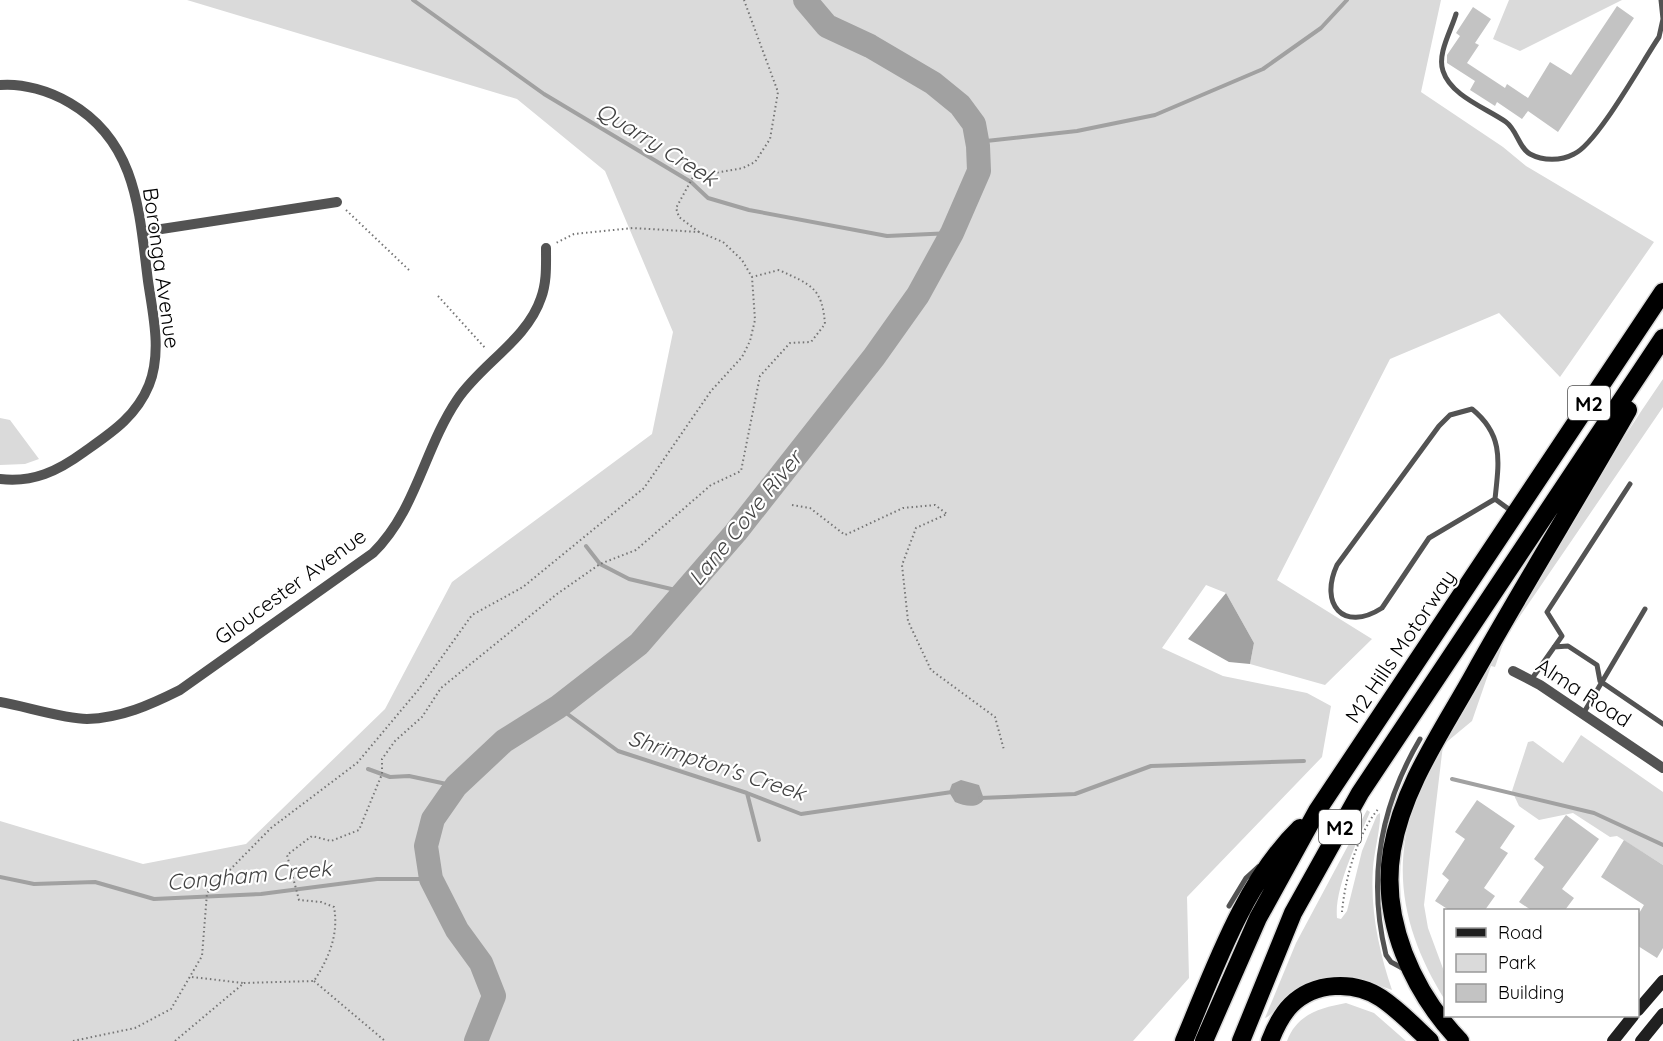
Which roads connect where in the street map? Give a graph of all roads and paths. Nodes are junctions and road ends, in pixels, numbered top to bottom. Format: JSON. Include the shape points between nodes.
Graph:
{"nodes":[{"id":1,"x":744,"y":0,"type":"edge"},
{"id":2,"x":1661,"y":0,"type":"edge"},
{"id":3,"x":1456,"y":14,"type":"dead end"},
{"id":4,"x":0,"y":85,"type":"edge"},
{"id":5,"x":337,"y":202,"type":"joint"},
{"id":6,"x":142,"y":232,"type":"junction"},
{"id":7,"x":699,"y":232,"type":"junction"},
{"id":8,"x":546,"y":248,"type":"joint"},
{"id":9,"x":409,"y":270,"type":"dead end"},
{"id":10,"x":752,"y":278,"type":"junction"},
{"id":11,"x":1663,"y":292,"type":"edge"},
{"id":12,"x":438,"y":296,"type":"dead end"},
{"id":13,"x":1663,"y":338,"type":"edge"},
{"id":14,"x":1663,"y":349,"type":"edge"},
{"id":15,"x":495,"y":359,"type":"junction"},
{"id":16,"x":0,"y":479,"type":"edge"},
{"id":17,"x":1630,"y":484,"type":"dead end"},
{"id":18,"x":1495,"y":499,"type":"junction"},
{"id":19,"x":792,"y":505,"type":"dead end"},
{"id":20,"x":1515,"y":514,"type":"junction"},
{"id":21,"x":1645,"y":609,"type":"dead end"},
{"id":22,"x":1554,"y":647,"type":"junction"},
{"id":23,"x":1513,"y":670,"type":"dead end"},
{"id":24,"x":1531,"y":680,"type":"junction"},
{"id":25,"x":1600,"y":681,"type":"junction"},
{"id":26,"x":0,"y":702,"type":"edge"},
{"id":27,"x":1583,"y":714,"type":"junction"},
{"id":28,"x":1663,"y":724,"type":"edge"},
{"id":29,"x":1420,"y":739,"type":"dead end"},
{"id":30,"x":1004,"y":750,"type":"dead end"},
{"id":31,"x":1663,"y":768,"type":"edge"},
{"id":32,"x":1389,"y":803,"type":"junction"},
{"id":33,"x":1317,"y":811,"type":"junction"},
{"id":34,"x":1278,"y":849,"type":"junction"},
{"id":35,"x":1229,"y":906,"type":"dead end"},
{"id":36,"x":1342,"y":912,"type":"dead end"},
{"id":37,"x":1411,"y":972,"type":"junction"},
{"id":38,"x":192,"y":977,"type":"junction"},
{"id":39,"x":314,"y":981,"type":"junction"},
{"id":40,"x":1663,"y":981,"type":"edge"},
{"id":41,"x":244,"y":983,"type":"junction"},
{"id":42,"x":1639,"y":1009,"type":"edge"},
{"id":43,"x":1663,"y":1014,"type":"edge"},
{"id":44,"x":1632,"y":1017,"type":"edge"},
{"id":45,"x":73,"y":1041,"type":"edge"},
{"id":46,"x":175,"y":1041,"type":"edge"},
{"id":47,"x":385,"y":1041,"type":"edge"},
{"id":48,"x":1185,"y":1041,"type":"edge"},
{"id":49,"x":1204,"y":1041,"type":"edge"},
{"id":50,"x":1241,"y":1041,"type":"edge"},
{"id":51,"x":1270,"y":1041,"type":"edge"},
{"id":52,"x":1430,"y":1041,"type":"edge"},
{"id":53,"x":1460,"y":1041,"type":"edge"},
{"id":54,"x":1613,"y":1041,"type":"edge"},
{"id":55,"x":1641,"y":1041,"type":"edge"}],
"edges":[{"from":1,"to":7,"type":"path","via":[[778,92],[770,139],[755,162],[743,168],[693,177],[676,208],[679,217]]},
{"from":2,"to":3,"type":"lane","via":[[1663,19],[1659,37],[1588,143],[1572,155],[1556,159],[1527,153],[1512,127],[1470,100],[1446,78],[1443,54]]},
{"from":4,"to":6,"type":"street","name":"Boronga Avenue","via":[[45,91],[97,121],[110,136],[127,170]]},
{"from":5,"to":6,"type":"street"},
{"from":5,"to":9,"type":"path"},
{"from":6,"to":16,"type":"street","name":"Boronga Avenue","via":[[156,349],[154,368],[141,399],[121,426],[50,474]]},
{"from":7,"to":8,"type":"path","via":[[633,228],[574,234]]},
{"from":7,"to":10,"type":"path","via":[[723,242]]},
{"from":8,"to":15,"type":"street","name":"Gloucester Avenue","via":[[541,299],[526,326]]},
{"from":10,"to":38,"type":"path","via":[[754,320],[746,348],[644,488],[524,587],[472,615],[419,689],[357,763],[250,847],[207,893],[202,956]]},
{"from":10,"to":39,"type":"path","via":[[780,270],[814,287],[823,303],[825,324],[811,342],[790,343],[760,376],[741,471],[711,485],[636,550],[600,564],[556,594],[441,688],[422,717],[382,759],[382,774],[359,830],[331,841],[312,836],[287,855],[298,899],[334,907],[337,924],[327,961]]},
{"from":11,"to":20,"type":"highway","name":"M2 Hills Motorway","number":"M2"},
{"from":12,"to":15,"type":"path"},
{"from":13,"to":50,"type":"highway","number":"M2","via":[[1360,793],[1293,913]]},
{"from":14,"to":37,"type":"highway","via":[[1449,715],[1403,807],[1392,852],[1390,896]]},
{"from":15,"to":26,"type":"street","name":"Gloucester Avenue","via":[[446,418],[390,536],[373,553],[180,690],[131,712],[86,719]]},
{"from":17,"to":22,"type":"lane","via":[[1547,612],[1562,636]]},
{"from":18,"to":18,"type":"lane","via":[[1429,538],[1382,608],[1370,616],[1348,616],[1332,603],[1330,581],[1337,565],[1450,415],[1472,409],[1493,431],[1498,466]]},
{"from":18,"to":20,"type":"lane"},
{"from":19,"to":30,"type":"path","via":[[810,508],[845,535],[903,508],[936,505],[947,514],[916,528],[902,565],[908,621],[931,670],[995,717]]},
{"from":20,"to":33,"type":"highway","name":"M2 Hills Motorway","number":"M2"},
{"from":21,"to":25,"type":"lane"},
{"from":22,"to":24,"type":"lane"},
{"from":22,"to":25,"type":"lane","via":[[1568,646],[1597,665]]},
{"from":23,"to":24,"type":"street","name":"Alma Road"},
{"from":24,"to":27,"type":"street","name":"Alma Road"},
{"from":25,"to":27,"type":"lane"},
{"from":25,"to":28,"type":"lane"},
{"from":27,"to":31,"type":"street","name":"Alma Road"},
{"from":29,"to":32,"type":"lane"},
{"from":32,"to":36,"type":"path","via":[[1381,805],[1375,813],[1360,843]]},
{"from":32,"to":37,"type":"lane","via":[[1379,853],[1378,911],[1386,955]]},
{"from":33,"to":34,"type":"highway","number":"M2"},
{"from":33,"to":49,"type":"highway","name":"M2 Hills Motorway","number":"M2","via":[[1257,918]]},
{"from":34,"to":35,"type":"lane","via":[[1246,878]]},
{"from":34,"to":48,"type":"highway","number":"M2","via":[[1220,958]]},
{"from":37,"to":53,"type":"highway"},
{"from":38,"to":41,"type":"path"},
{"from":38,"to":45,"type":"path","via":[[171,1009],[135,1028]]},
{"from":39,"to":41,"type":"path"},
{"from":39,"to":47,"type":"path"},
{"from":40,"to":42,"type":"main road"},
{"from":41,"to":46,"type":"path"},
{"from":43,"to":55,"type":"main road"},
{"from":44,"to":54,"type":"main road"},
{"from":51,"to":52,"type":"highway","via":[[1291,1005],[1311,991],[1337,985],[1358,987],[1380,996]]}]}
